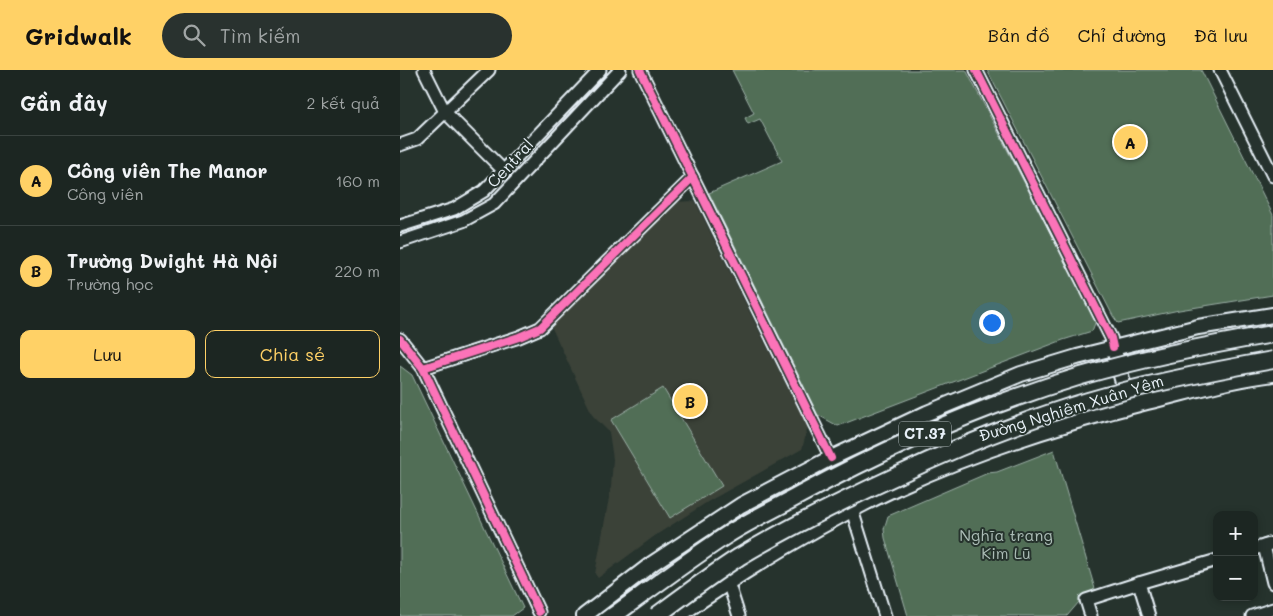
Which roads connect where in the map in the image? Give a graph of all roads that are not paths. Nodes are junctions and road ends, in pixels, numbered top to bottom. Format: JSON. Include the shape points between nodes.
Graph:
{"nodes":[{"id":1,"x":424,"y":70,"type":"edge"},
{"id":2,"x":489,"y":70,"type":"edge"},
{"id":3,"x":600,"y":70,"type":"edge"},
{"id":4,"x":620,"y":70,"type":"edge"},
{"id":5,"x":640,"y":70,"type":"edge"},
{"id":6,"x":976,"y":70,"type":"edge"},
{"id":7,"x":1220,"y":70,"type":"edge"},
{"id":8,"x":445,"y":112,"type":"junction"},
{"id":9,"x":400,"y":146,"type":"edge"},
{"id":10,"x":505,"y":172,"type":"junction"},
{"id":11,"x":1273,"y":176,"type":"edge"},
{"id":12,"x":693,"y":177,"type":"junction"},
{"id":13,"x":400,"y":226,"type":"edge"},
{"id":14,"x":400,"y":242,"type":"edge"},
{"id":15,"x":1273,"y":315,"type":"edge"},
{"id":16,"x":1273,"y":334,"type":"edge"},
{"id":17,"x":400,"y":338,"type":"edge"},
{"id":18,"x":1113,"y":347,"type":"junction"},
{"id":19,"x":1273,"y":360,"type":"edge"},
{"id":20,"x":423,"y":368,"type":"junction"},
{"id":21,"x":1273,"y":374,"type":"edge"},
{"id":22,"x":1130,"y":406,"type":"junction"},
{"id":23,"x":831,"y":458,"type":"junction"},
{"id":24,"x":852,"y":510,"type":"junction"},
{"id":25,"x":1264,"y":546,"type":"edge"},
{"id":26,"x":1213,"y":561,"type":"edge"},
{"id":27,"x":728,"y":582,"type":"junction"},
{"id":28,"x":1139,"y":583,"type":"junction"},
{"id":29,"x":1273,"y":583,"type":"edge"},
{"id":30,"x":1273,"y":609,"type":"edge"},
{"id":31,"x":539,"y":612,"type":"dead end"},
{"id":32,"x":584,"y":616,"type":"edge"},
{"id":33,"x":613,"y":616,"type":"edge"},
{"id":34,"x":656,"y":616,"type":"edge"},
{"id":35,"x":678,"y":616,"type":"edge"},
{"id":36,"x":739,"y":616,"type":"edge"},
{"id":37,"x":885,"y":616,"type":"edge"},
{"id":38,"x":1091,"y":616,"type":"edge"},
{"id":39,"x":1149,"y":616,"type":"edge"},
{"id":40,"x":1252,"y":616,"type":"edge"}],
"edges":[{"from":1,"to":8,"type":"street"},
{"from":2,"to":8,"type":"street"},
{"from":3,"to":10,"type":"street","name":"Central"},
{"from":4,"to":14,"type":"street","name":"Central","via":[[494,204],[463,221]]},
{"from":5,"to":12,"type":"street"},
{"from":6,"to":18,"type":"street","via":[[1099,313]]},
{"from":7,"to":11,"type":"street"},
{"from":8,"to":9,"type":"street","via":[[417,139]]},
{"from":8,"to":10,"type":"street"},
{"from":10,"to":13,"type":"street","name":"Central","via":[[484,192],[454,209]]},
{"from":12,"to":20,"type":"street","via":[[540,328]]},
{"from":12,"to":23,"type":"street"},
{"from":15,"to":18,"type":"main road","via":[[1198,327]]},
{"from":16,"to":33,"type":"highway","number":"CT.37","bridge":true,"via":[[1220,343],[1081,376],[925,434],[838,475],[726,536]]},
{"from":17,"to":20,"type":"street"},
{"from":18,"to":22,"type":"main road"},
{"from":18,"to":23,"type":"main road","via":[[1021,374]]},
{"from":19,"to":34,"type":"highway","number":"CT.37","bridge":true,"via":[[1224,368],[1088,401],[936,457],[849,498],[739,558]]},
{"from":20,"to":31,"type":"street"},
{"from":21,"to":22,"type":"main road","name":"Đường Nghiêm Xuân Yêm","via":[[1219,383]]},
{"from":22,"to":24,"type":"main road","name":"Đường Nghiêm Xuân Yêm","via":[[1009,442],[901,486]]},
{"from":23,"to":32,"type":"main road","via":[[741,505],[653,563]]},
{"from":24,"to":27,"type":"main road","name":"Đường Nghiêm Xuân Yêm"},
{"from":24,"to":37,"type":"street"},
{"from":25,"to":29,"type":"street"},
{"from":26,"to":28,"type":"street"},
{"from":27,"to":35,"type":"main road","name":"Đường Nghiêm Xuân Yêm"},
{"from":27,"to":36,"type":"street"},
{"from":28,"to":38,"type":"street","via":[[1086,600]]},
{"from":28,"to":39,"type":"street"},
{"from":30,"to":40,"type":"street"}]}
